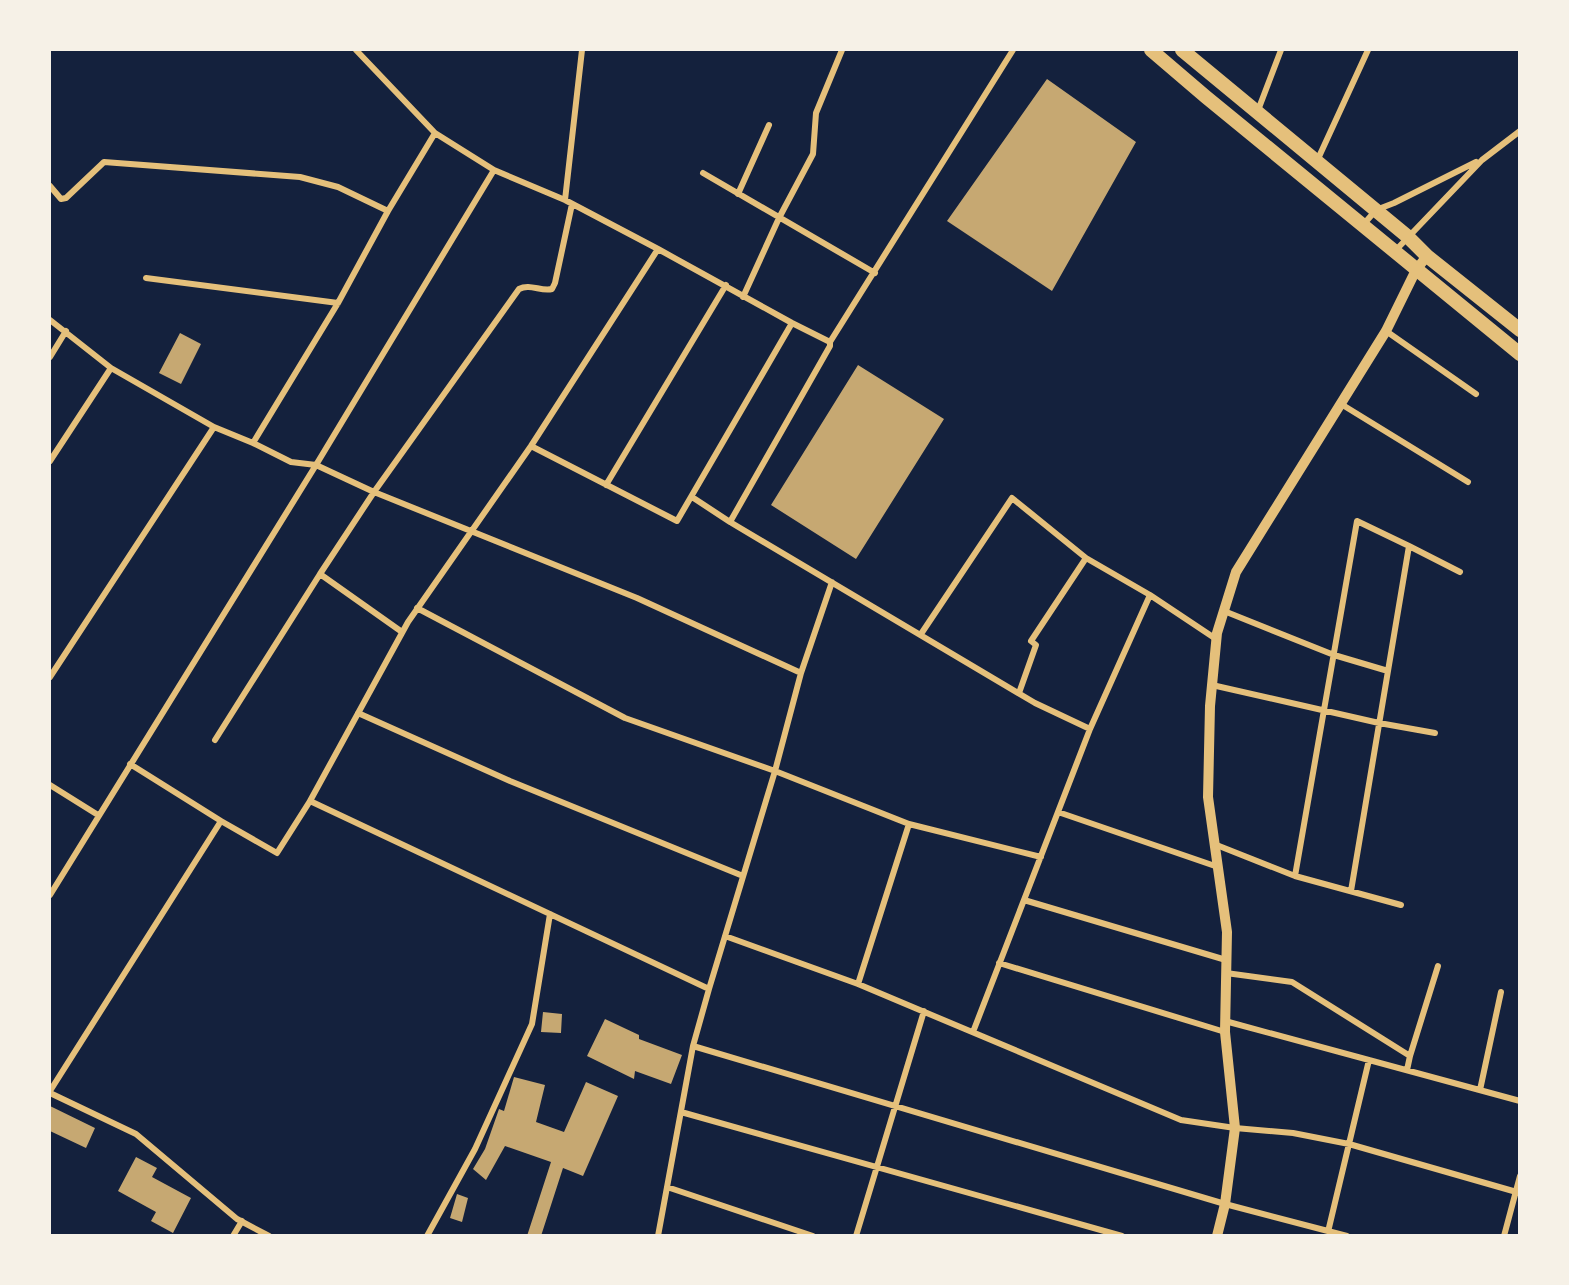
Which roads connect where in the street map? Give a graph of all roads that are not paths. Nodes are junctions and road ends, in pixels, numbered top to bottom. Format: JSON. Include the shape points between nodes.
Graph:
{"nodes":[{"id":1,"x":356,"y":50,"type":"edge"},
{"id":2,"x":582,"y":50,"type":"edge"},
{"id":3,"x":842,"y":50,"type":"edge"},
{"id":4,"x":1012,"y":50,"type":"edge"},
{"id":5,"x":1151,"y":50,"type":"edge"},
{"id":6,"x":1182,"y":50,"type":"edge"},
{"id":7,"x":1281,"y":50,"type":"edge"},
{"id":8,"x":1368,"y":50,"type":"edge"},
{"id":9,"x":1257,"y":113,"type":"junction"},
{"id":10,"x":769,"y":125,"type":"dead end"},
{"id":11,"x":1520,"y":131,"type":"edge"},
{"id":12,"x":435,"y":133,"type":"junction"},
{"id":13,"x":1482,"y":160,"type":"junction"},
{"id":14,"x":1317,"y":161,"type":"junction"},
{"id":15,"x":494,"y":170,"type":"junction"},
{"id":16,"x":703,"y":173,"type":"dead end"},
{"id":17,"x":50,"y":186,"type":"edge"},
{"id":18,"x":738,"y":194,"type":"junction"},
{"id":19,"x":564,"y":200,"type":"junction"},
{"id":20,"x":572,"y":204,"type":"junction"},
{"id":21,"x":1376,"y":210,"type":"junction"},
{"id":22,"x":388,"y":211,"type":"junction"},
{"id":23,"x":779,"y":218,"type":"junction"},
{"id":24,"x":1363,"y":225,"type":"junction"},
{"id":25,"x":1407,"y":236,"type":"junction"},
{"id":26,"x":658,"y":249,"type":"junction"},
{"id":27,"x":1394,"y":252,"type":"junction"},
{"id":28,"x":1427,"y":256,"type":"junction"},
{"id":29,"x":1416,"y":270,"type":"junction"},
{"id":30,"x":875,"y":273,"type":"junction"},
{"id":31,"x":146,"y":278,"type":"dead end"},
{"id":32,"x":726,"y":285,"type":"junction"},
{"id":33,"x":743,"y":297,"type":"junction"},
{"id":34,"x":338,"y":303,"type":"junction"},
{"id":35,"x":50,"y":320,"type":"edge"},
{"id":36,"x":792,"y":323,"type":"junction"},
{"id":37,"x":1520,"y":330,"type":"edge"},
{"id":38,"x":66,"y":331,"type":"junction"},
{"id":39,"x":1386,"y":331,"type":"junction"},
{"id":40,"x":830,"y":342,"type":"junction"},
{"id":41,"x":1520,"y":354,"type":"edge"},
{"id":42,"x":50,"y":357,"type":"edge"},
{"id":43,"x":111,"y":368,"type":"junction"},
{"id":44,"x":1476,"y":394,"type":"dead end"},
{"id":45,"x":1341,"y":404,"type":"junction"},
{"id":46,"x":214,"y":427,"type":"junction"},
{"id":47,"x":253,"y":442,"type":"junction"},
{"id":48,"x":531,"y":446,"type":"junction"},
{"id":49,"x":50,"y":461,"type":"edge"},
{"id":50,"x":316,"y":465,"type":"junction"},
{"id":51,"x":1468,"y":482,"type":"dead end"},
{"id":52,"x":606,"y":485,"type":"junction"},
{"id":53,"x":374,"y":492,"type":"junction"},
{"id":54,"x":692,"y":497,"type":"junction"},
{"id":55,"x":730,"y":522,"type":"junction"},
{"id":56,"x":472,"y":532,"type":"junction"},
{"id":57,"x":1409,"y":546,"type":"junction"},
{"id":58,"x":1086,"y":558,"type":"junction"},
{"id":59,"x":1460,"y":572,"type":"dead end"},
{"id":60,"x":320,"y":574,"type":"junction"},
{"id":61,"x":832,"y":582,"type":"junction"},
{"id":62,"x":1150,"y":595,"type":"junction"},
{"id":63,"x":417,"y":608,"type":"junction"},
{"id":64,"x":1224,"y":611,"type":"junction"},
{"id":65,"x":402,"y":632,"type":"junction"},
{"id":66,"x":921,"y":634,"type":"junction"},
{"id":67,"x":1216,"y":639,"type":"junction"},
{"id":68,"x":1334,"y":655,"type":"junction"},
{"id":69,"x":1388,"y":671,"type":"junction"},
{"id":70,"x":801,"y":673,"type":"junction"},
{"id":71,"x":50,"y":677,"type":"edge"},
{"id":72,"x":1212,"y":685,"type":"junction"},
{"id":73,"x":1019,"y":693,"type":"junction"},
{"id":74,"x":1324,"y":711,"type":"junction"},
{"id":75,"x":358,"y":713,"type":"junction"},
{"id":76,"x":1379,"y":723,"type":"junction"},
{"id":77,"x":1090,"y":729,"type":"junction"},
{"id":78,"x":1435,"y":733,"type":"dead end"},
{"id":79,"x":215,"y":740,"type":"dead end"},
{"id":80,"x":130,"y":764,"type":"junction"},
{"id":81,"x":775,"y":771,"type":"junction"},
{"id":82,"x":50,"y":785,"type":"edge"},
{"id":83,"x":310,"y":801,"type":"junction"},
{"id":84,"x":1058,"y":812,"type":"junction"},
{"id":85,"x":98,"y":814,"type":"junction"},
{"id":86,"x":221,"y":821,"type":"junction"},
{"id":87,"x":909,"y":824,"type":"junction"},
{"id":88,"x":1214,"y":844,"type":"junction"},
{"id":89,"x":1041,"y":857,"type":"junction"},
{"id":90,"x":1218,"y":867,"type":"junction"},
{"id":91,"x":743,"y":876,"type":"junction"},
{"id":92,"x":1295,"y":876,"type":"junction"},
{"id":93,"x":1351,"y":891,"type":"junction"},
{"id":94,"x":50,"y":895,"type":"edge"},
{"id":95,"x":1024,"y":900,"type":"junction"},
{"id":96,"x":1401,"y":905,"type":"dead end"},
{"id":97,"x":550,"y":914,"type":"junction"},
{"id":98,"x":725,"y":936,"type":"junction"},
{"id":99,"x":1227,"y":960,"type":"junction"},
{"id":100,"x":999,"y":963,"type":"junction"},
{"id":101,"x":1438,"y":966,"type":"dead end"},
{"id":102,"x":1226,"y":974,"type":"junction"},
{"id":103,"x":858,"y":984,"type":"junction"},
{"id":104,"x":709,"y":989,"type":"junction"},
{"id":105,"x":1501,"y":992,"type":"dead end"},
{"id":106,"x":924,"y":1011,"type":"junction"},
{"id":107,"x":1225,"y":1027,"type":"junction"},
{"id":108,"x":973,"y":1032,"type":"junction"},
{"id":109,"x":693,"y":1046,"type":"junction"},
{"id":110,"x":1410,"y":1056,"type":"junction"},
{"id":111,"x":1369,"y":1060,"type":"junction"},
{"id":112,"x":1407,"y":1070,"type":"junction"},
{"id":113,"x":1480,"y":1090,"type":"junction"},
{"id":114,"x":50,"y":1092,"type":"edge"},
{"id":115,"x":1520,"y":1101,"type":"edge"},
{"id":116,"x":895,"y":1106,"type":"junction"},
{"id":117,"x":681,"y":1112,"type":"junction"},
{"id":118,"x":1235,"y":1128,"type":"junction"},
{"id":119,"x":1349,"y":1144,"type":"junction"},
{"id":120,"x":876,"y":1168,"type":"junction"},
{"id":121,"x":1520,"y":1176,"type":"edge"},
{"id":122,"x":667,"y":1187,"type":"junction"},
{"id":123,"x":1518,"y":1193,"type":"edge"},
{"id":124,"x":1225,"y":1204,"type":"junction"},
{"id":125,"x":242,"y":1221,"type":"junction"},
{"id":126,"x":1327,"y":1233,"type":"edge"},
{"id":127,"x":233,"y":1236,"type":"edge"},
{"id":128,"x":269,"y":1236,"type":"edge"},
{"id":129,"x":428,"y":1236,"type":"edge"},
{"id":130,"x":658,"y":1236,"type":"edge"},
{"id":131,"x":813,"y":1236,"type":"edge"},
{"id":132,"x":856,"y":1236,"type":"edge"},
{"id":133,"x":1122,"y":1236,"type":"edge"},
{"id":134,"x":1217,"y":1236,"type":"edge"},
{"id":135,"x":1347,"y":1236,"type":"edge"},
{"id":136,"x":1504,"y":1236,"type":"edge"}],
"edges":[{"from":1,"to":12,"type":"street"},
{"from":2,"to":19,"type":"street"},
{"from":3,"to":23,"type":"street","via":[[816,113],[813,154]]},
{"from":4,"to":30,"type":"street"},
{"from":5,"to":24,"type":"highway"},
{"from":6,"to":9,"type":"highway"},
{"from":7,"to":9,"type":"street"},
{"from":8,"to":14,"type":"street"},
{"from":9,"to":14,"type":"highway"},
{"from":10,"to":18,"type":"street"},
{"from":11,"to":13,"type":"street"},
{"from":12,"to":15,"type":"street"},
{"from":12,"to":22,"type":"street"},
{"from":13,"to":21,"type":"street"},
{"from":13,"to":25,"type":"street"},
{"from":14,"to":21,"type":"highway"},
{"from":15,"to":19,"type":"street"},
{"from":15,"to":50,"type":"street"},
{"from":16,"to":18,"type":"street"},
{"from":17,"to":22,"type":"street","via":[[66,198],[105,162],[300,177],[338,186]]},
{"from":18,"to":23,"type":"street"},
{"from":19,"to":20,"type":"street"},
{"from":20,"to":26,"type":"street"},
{"from":20,"to":53,"type":"street","via":[[552,289],[519,289]]},
{"from":21,"to":24,"type":"street"},
{"from":21,"to":25,"type":"highway"},
{"from":22,"to":34,"type":"street"},
{"from":23,"to":30,"type":"street"},
{"from":23,"to":33,"type":"street"},
{"from":24,"to":27,"type":"highway"},
{"from":25,"to":27,"type":"street"},
{"from":25,"to":28,"type":"highway"},
{"from":26,"to":32,"type":"street"},
{"from":26,"to":48,"type":"street"},
{"from":27,"to":29,"type":"highway"},
{"from":28,"to":29,"type":"street"},
{"from":28,"to":37,"type":"highway"},
{"from":29,"to":39,"type":"street"},
{"from":29,"to":41,"type":"highway"},
{"from":30,"to":40,"type":"street"},
{"from":31,"to":34,"type":"street"},
{"from":32,"to":33,"type":"street"},
{"from":32,"to":52,"type":"street"},
{"from":33,"to":36,"type":"street"},
{"from":34,"to":47,"type":"street"},
{"from":35,"to":38,"type":"street"},
{"from":36,"to":40,"type":"street"},
{"from":36,"to":54,"type":"street"},
{"from":38,"to":42,"type":"street"},
{"from":38,"to":43,"type":"street"},
{"from":39,"to":44,"type":"street"},
{"from":39,"to":45,"type":"street"},
{"from":40,"to":55,"type":"street"},
{"from":43,"to":46,"type":"street"},
{"from":43,"to":49,"type":"street"},
{"from":45,"to":51,"type":"street"},
{"from":45,"to":64,"type":"street","via":[[1236,572]]},
{"from":46,"to":47,"type":"street"},
{"from":46,"to":71,"type":"street"},
{"from":47,"to":50,"type":"street","via":[[291,462]]},
{"from":48,"to":52,"type":"street"},
{"from":48,"to":56,"type":"street"},
{"from":50,"to":53,"type":"street"},
{"from":50,"to":80,"type":"street"},
{"from":52,"to":54,"type":"street","via":[[677,521]]},
{"from":53,"to":56,"type":"street"},
{"from":53,"to":60,"type":"street"},
{"from":54,"to":55,"type":"street"},
{"from":55,"to":61,"type":"street"},
{"from":56,"to":63,"type":"street"},
{"from":56,"to":70,"type":"street","via":[[637,598]]},
{"from":57,"to":59,"type":"street"},
{"from":57,"to":68,"type":"street","via":[[1357,521]]},
{"from":57,"to":69,"type":"street"},
{"from":58,"to":62,"type":"street"},
{"from":58,"to":66,"type":"street","via":[[1012,498]]},
{"from":58,"to":73,"type":"street","via":[[1031,641],[1036,645]]},
{"from":60,"to":65,"type":"street"},
{"from":60,"to":79,"type":"street"},
{"from":61,"to":66,"type":"street"},
{"from":61,"to":70,"type":"street"},
{"from":62,"to":67,"type":"street"},
{"from":62,"to":77,"type":"street"},
{"from":63,"to":65,"type":"street"},
{"from":63,"to":81,"type":"street","via":[[625,718]]},
{"from":64,"to":67,"type":"street"},
{"from":64,"to":68,"type":"street"},
{"from":65,"to":75,"type":"street"},
{"from":66,"to":73,"type":"street"},
{"from":67,"to":72,"type":"street"},
{"from":68,"to":69,"type":"street"},
{"from":68,"to":74,"type":"street"},
{"from":69,"to":76,"type":"street"},
{"from":70,"to":81,"type":"street"},
{"from":72,"to":74,"type":"street"},
{"from":72,"to":88,"type":"street","via":[[1208,797]]},
{"from":73,"to":77,"type":"street"},
{"from":74,"to":76,"type":"street"},
{"from":74,"to":92,"type":"street"},
{"from":75,"to":83,"type":"street"},
{"from":75,"to":91,"type":"street","via":[[510,782]]},
{"from":76,"to":78,"type":"street"},
{"from":76,"to":93,"type":"street"},
{"from":77,"to":84,"type":"street"},
{"from":80,"to":85,"type":"street"},
{"from":80,"to":86,"type":"street"},
{"from":81,"to":87,"type":"street"},
{"from":81,"to":91,"type":"street"},
{"from":82,"to":85,"type":"street"},
{"from":83,"to":86,"type":"street","via":[[277,853]]},
{"from":83,"to":97,"type":"street"},
{"from":84,"to":89,"type":"street"},
{"from":84,"to":90,"type":"street"},
{"from":85,"to":94,"type":"street"},
{"from":86,"to":114,"type":"street"},
{"from":87,"to":89,"type":"street"},
{"from":87,"to":103,"type":"street"},
{"from":88,"to":90,"type":"street"},
{"from":88,"to":92,"type":"street"},
{"from":89,"to":95,"type":"street"},
{"from":90,"to":99,"type":"street"},
{"from":91,"to":98,"type":"street"},
{"from":92,"to":93,"type":"street"},
{"from":93,"to":96,"type":"street"},
{"from":95,"to":99,"type":"street"},
{"from":95,"to":100,"type":"street"},
{"from":97,"to":104,"type":"street"},
{"from":97,"to":129,"type":"street","via":[[532,1024],[475,1149]]},
{"from":98,"to":103,"type":"street"},
{"from":98,"to":104,"type":"street"},
{"from":99,"to":102,"type":"street"},
{"from":100,"to":107,"type":"street"},
{"from":100,"to":108,"type":"street"},
{"from":101,"to":110,"type":"street"},
{"from":102,"to":107,"type":"street"},
{"from":102,"to":110,"type":"street","via":[[1292,982]]},
{"from":103,"to":106,"type":"street"},
{"from":104,"to":109,"type":"street"},
{"from":105,"to":113,"type":"street"},
{"from":106,"to":108,"type":"street"},
{"from":106,"to":116,"type":"street"},
{"from":107,"to":111,"type":"street"},
{"from":107,"to":118,"type":"street"},
{"from":108,"to":118,"type":"street","via":[[1181,1120]]},
{"from":109,"to":116,"type":"street"},
{"from":109,"to":117,"type":"street"},
{"from":110,"to":112,"type":"street"},
{"from":111,"to":112,"type":"street"},
{"from":111,"to":119,"type":"street"},
{"from":112,"to":113,"type":"street"},
{"from":113,"to":115,"type":"street"},
{"from":114,"to":125,"type":"street","via":[[136,1134]]},
{"from":116,"to":120,"type":"street"},
{"from":116,"to":124,"type":"street"},
{"from":117,"to":120,"type":"street"},
{"from":117,"to":122,"type":"street"},
{"from":118,"to":119,"type":"street","via":[[1293,1133]]},
{"from":118,"to":124,"type":"street"},
{"from":119,"to":123,"type":"street"},
{"from":119,"to":126,"type":"street"},
{"from":120,"to":132,"type":"street"},
{"from":120,"to":133,"type":"street"},
{"from":121,"to":123,"type":"street"},
{"from":122,"to":130,"type":"street"},
{"from":122,"to":131,"type":"street"},
{"from":123,"to":136,"type":"street"},
{"from":124,"to":126,"type":"street"},
{"from":124,"to":134,"type":"street"},
{"from":125,"to":127,"type":"street"},
{"from":125,"to":128,"type":"street"},
{"from":126,"to":135,"type":"street"}]}
